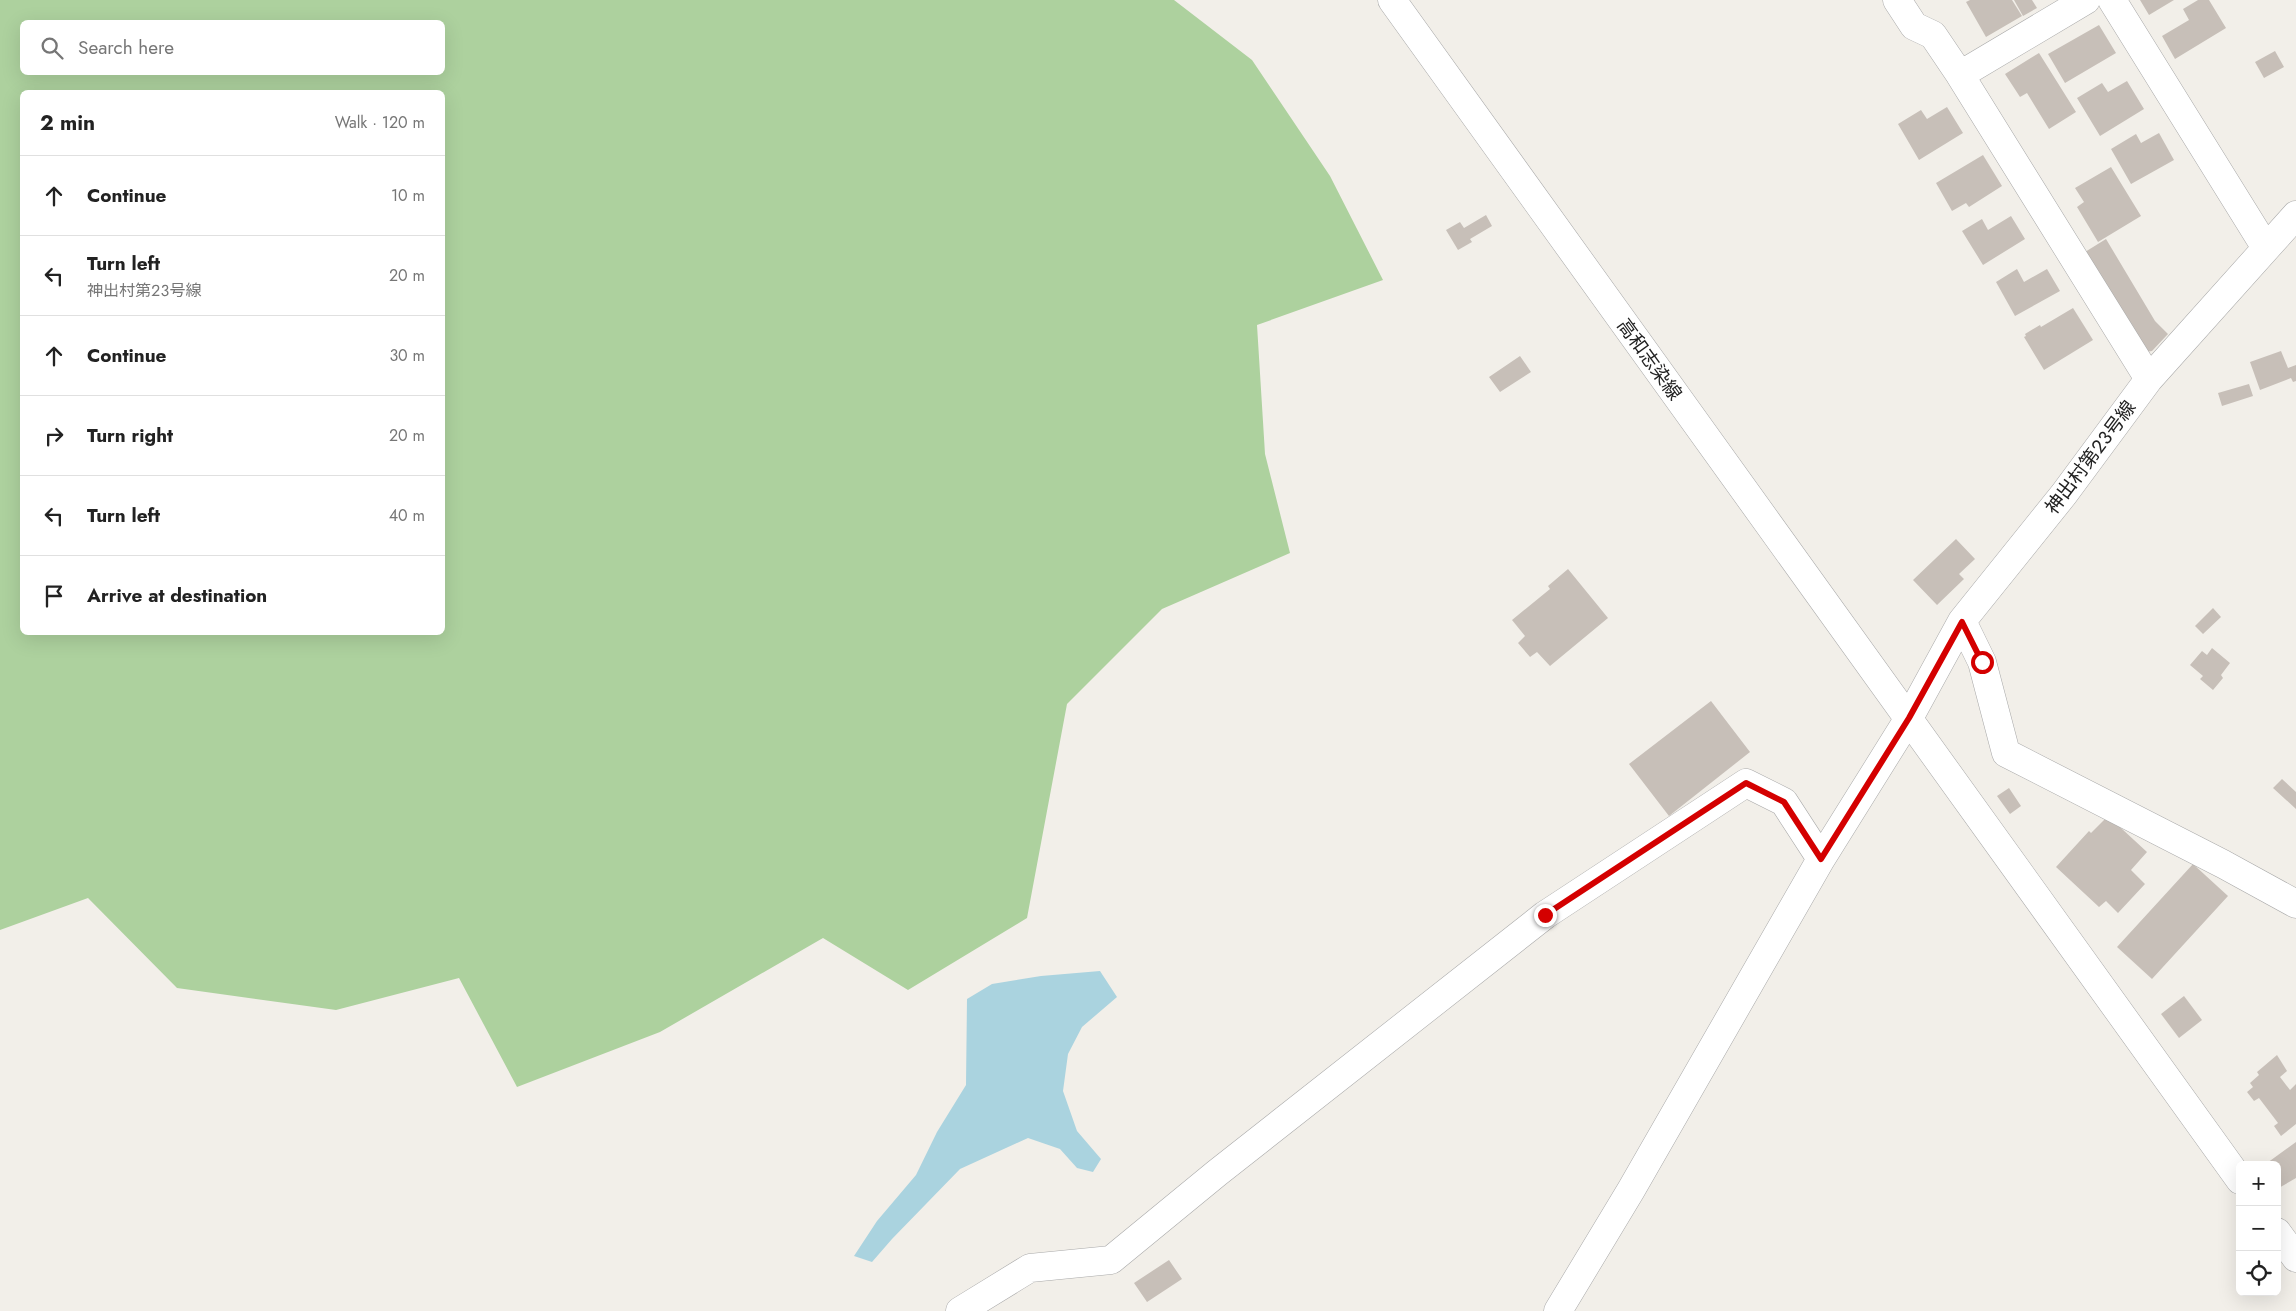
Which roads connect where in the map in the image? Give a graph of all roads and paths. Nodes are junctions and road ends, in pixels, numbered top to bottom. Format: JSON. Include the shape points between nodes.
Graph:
{"nodes":[{"id":1,"x":1392,"y":0,"type":"edge"},
{"id":2,"x":1898,"y":0,"type":"edge"},
{"id":3,"x":2086,"y":0,"type":"edge"},
{"id":4,"x":2112,"y":0,"type":"edge"},
{"id":5,"x":1960,"y":75,"type":"junction"},
{"id":6,"x":2296,"y":215,"type":"edge"},
{"id":7,"x":2266,"y":248,"type":"junction"},
{"id":8,"x":2149,"y":379,"type":"junction"},
{"id":9,"x":1962,"y":622,"type":"junction"},
{"id":10,"x":1909,"y":718,"type":"junction"},
{"id":11,"x":1821,"y":859,"type":"junction"},
{"id":12,"x":2296,"y":904,"type":"edge"},
{"id":13,"x":2236,"y":1174,"type":"edge"},
{"id":14,"x":2281,"y":1237,"type":"edge"},
{"id":15,"x":2296,"y":1258,"type":"edge"},
{"id":16,"x":960,"y":1311,"type":"edge"},
{"id":17,"x":1558,"y":1311,"type":"edge"}],
"edges":[{"from":1,"to":10,"type":"street","name":"高和志染線"},
{"from":2,"to":5,"type":"street","via":[[1914,26],[1933,35]]},
{"from":3,"to":5,"type":"street"},
{"from":4,"to":7,"type":"street"},
{"from":5,"to":8,"type":"street"},
{"from":6,"to":7,"type":"street","name":"神出村第２３号線"},
{"from":7,"to":8,"type":"street","name":"神出村第２３号線"},
{"from":8,"to":9,"type":"street","name":"神出村第２３号線","via":[[2064,494]]},
{"from":9,"to":10,"type":"street","name":"神出村第２３号線"},
{"from":9,"to":12,"type":"street","via":[[1982,662],[2006,753]]},
{"from":10,"to":11,"type":"street","name":"神出村第２３号線"},
{"from":10,"to":13,"type":"street","name":"高和志染線"},
{"from":11,"to":16,"type":"street","via":[[1784,802],[1746,783],[1545,915],[1111,1260],[1030,1268]]},
{"from":11,"to":17,"type":"street","name":"神出村第２３号線","via":[[1636,1182]]},
{"from":14,"to":15,"type":"street"}]}
